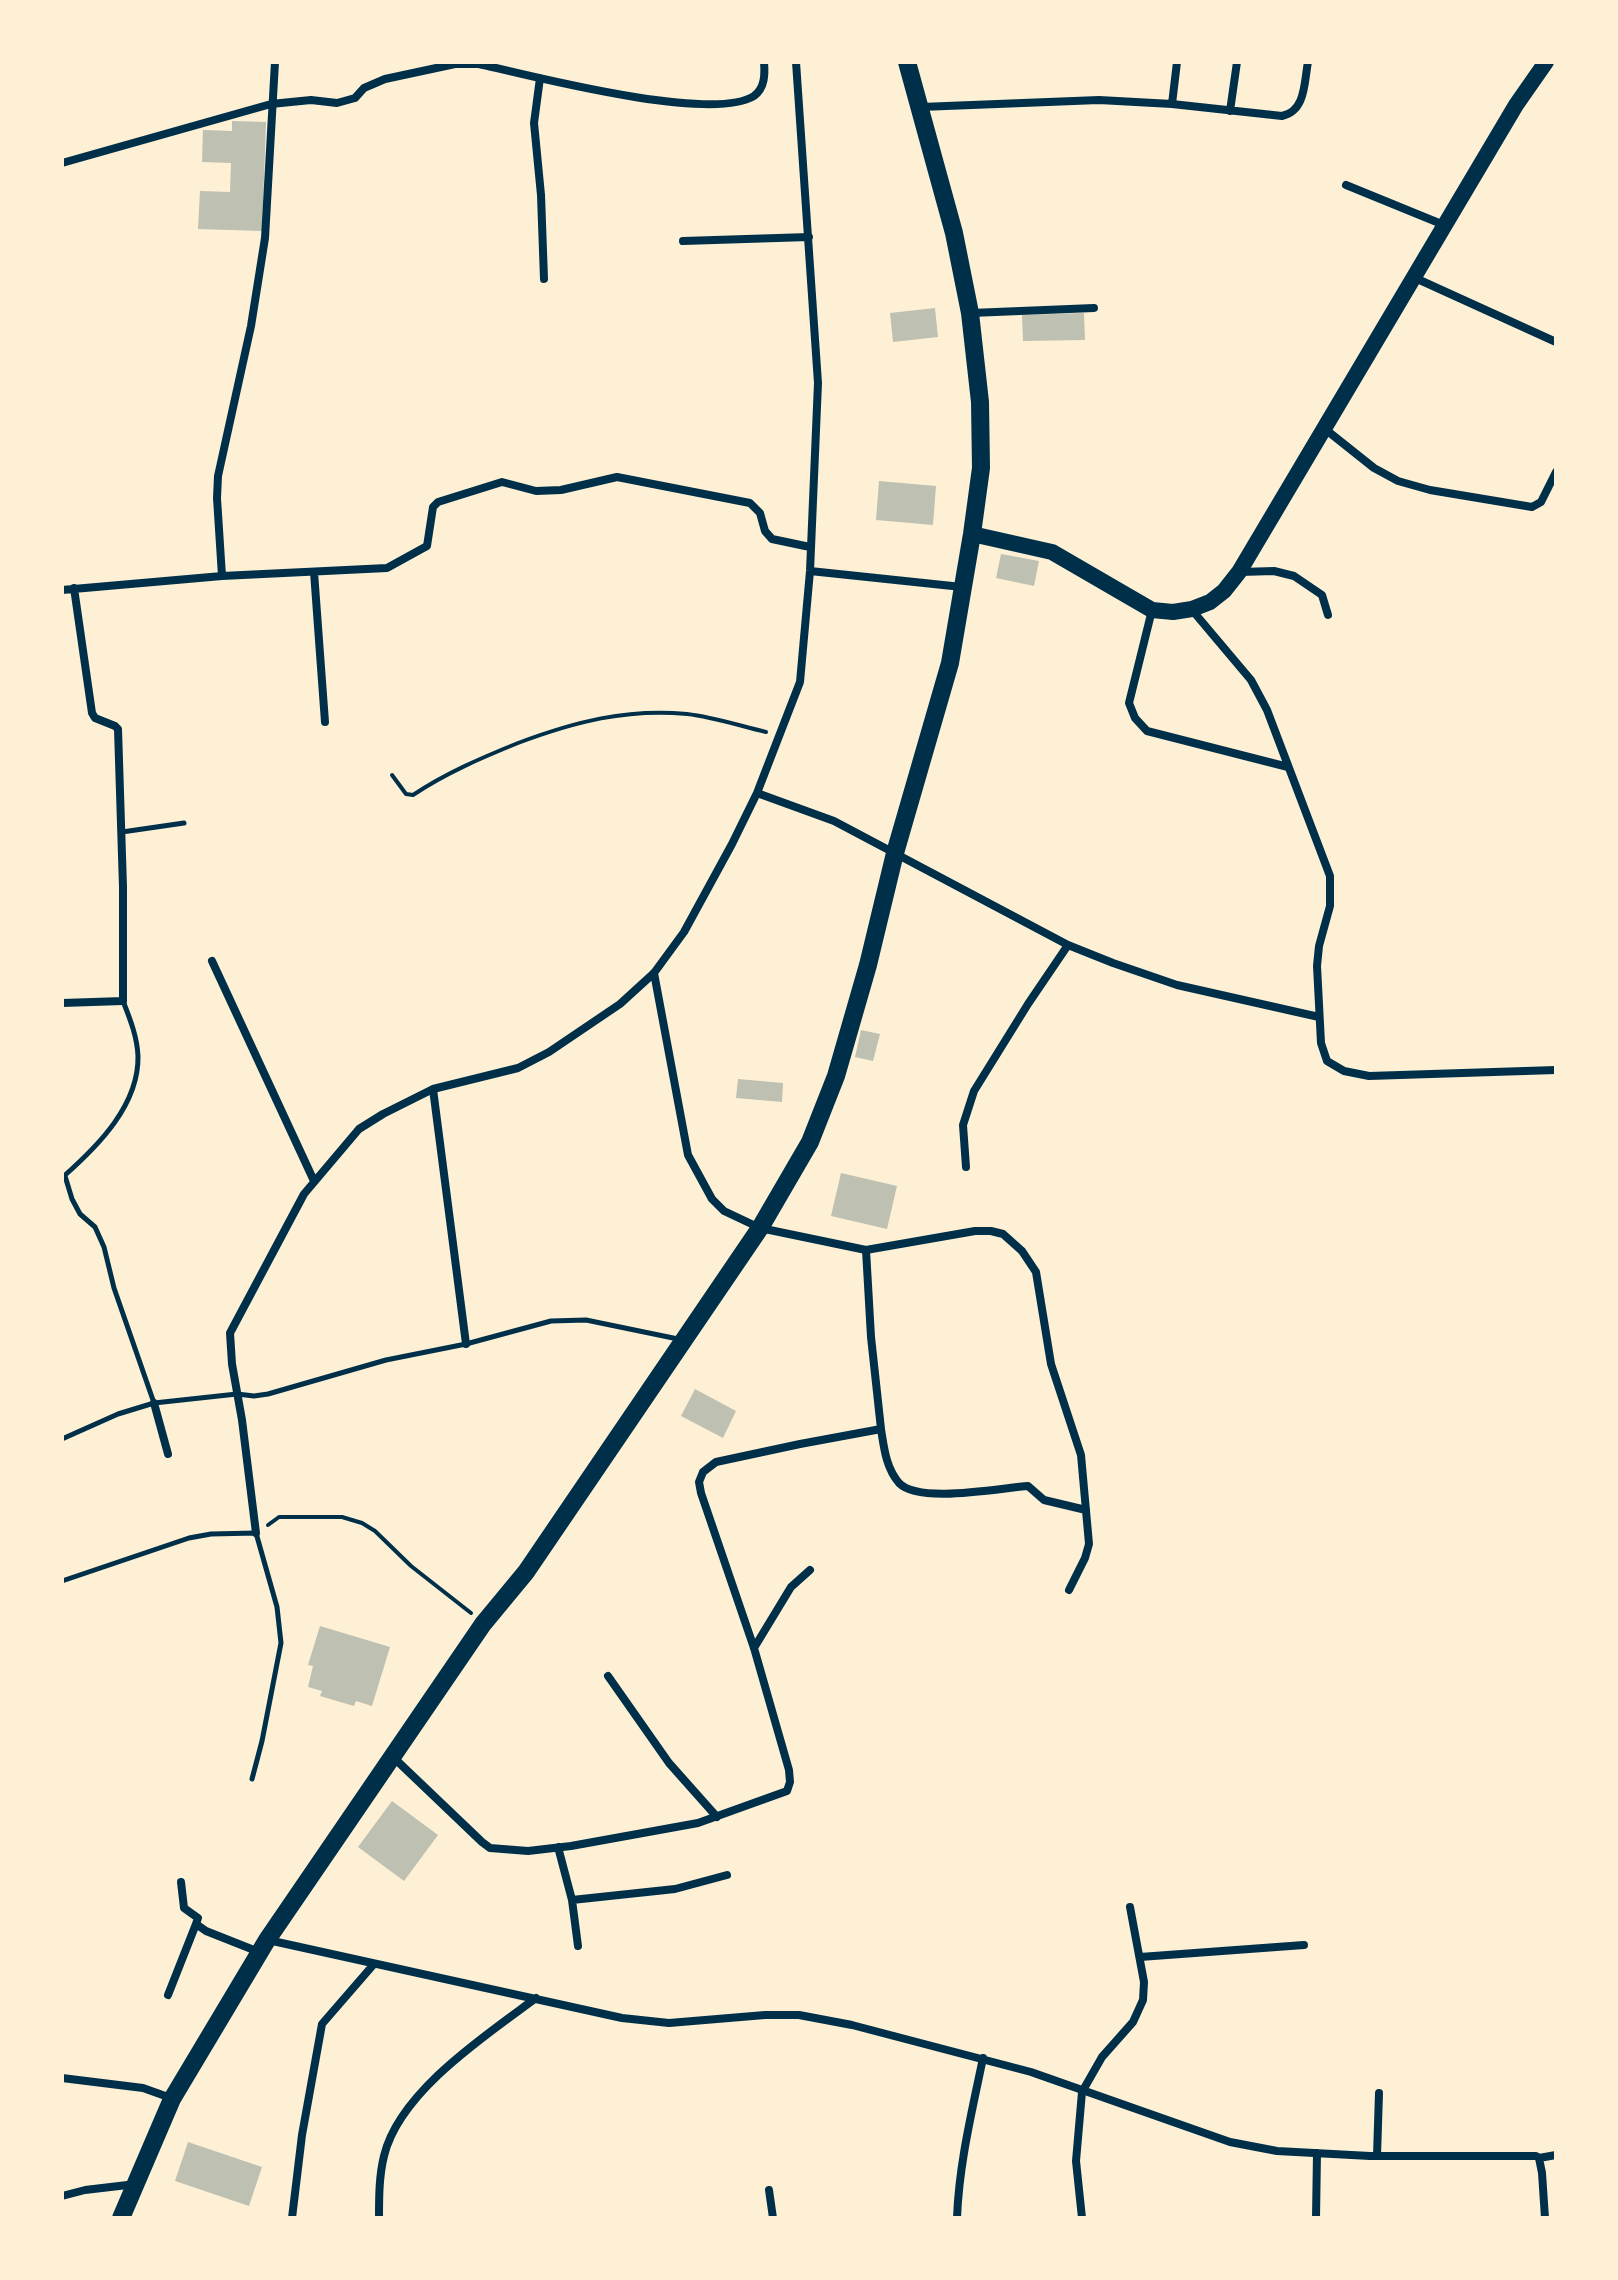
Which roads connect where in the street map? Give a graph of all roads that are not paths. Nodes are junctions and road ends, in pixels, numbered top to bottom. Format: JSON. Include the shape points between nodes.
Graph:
{"nodes":[{"id":1,"x":275,"y":62,"type":"edge"},
{"id":2,"x":764,"y":62,"type":"edge"},
{"id":3,"x":796,"y":62,"type":"edge"},
{"id":4,"x":907,"y":62,"type":"edge"},
{"id":5,"x":1177,"y":62,"type":"edge"},
{"id":6,"x":1237,"y":62,"type":"edge"},
{"id":7,"x":1308,"y":62,"type":"edge"},
{"id":8,"x":1546,"y":62,"type":"edge"},
{"id":9,"x":479,"y":63,"type":"edge"},
{"id":10,"x":540,"y":78,"type":"junction"},
{"id":11,"x":271,"y":104,"type":"junction"},
{"id":12,"x":1172,"y":104,"type":"junction"},
{"id":13,"x":921,"y":107,"type":"junction"},
{"id":14,"x":1230,"y":111,"type":"junction"},
{"id":15,"x":62,"y":163,"type":"edge"},
{"id":16,"x":1346,"y":185,"type":"dead end"},
{"id":17,"x":1444,"y":225,"type":"junction"},
{"id":18,"x":809,"y":237,"type":"junction"},
{"id":19,"x":683,"y":241,"type":"dead end"},
{"id":20,"x":1413,"y":277,"type":"junction"},
{"id":21,"x":544,"y":279,"type":"dead end"},
{"id":22,"x":1094,"y":308,"type":"dead end"},
{"id":23,"x":970,"y":313,"type":"junction"},
{"id":24,"x":1556,"y":342,"type":"edge"},
{"id":25,"x":1323,"y":428,"type":"junction"},
{"id":26,"x":1556,"y":472,"type":"edge"},
{"id":27,"x":972,"y":534,"type":"junction"},
{"id":28,"x":810,"y":547,"type":"junction"},
{"id":29,"x":810,"y":571,"type":"junction"},
{"id":30,"x":314,"y":572,"type":"junction"},
{"id":31,"x":1239,"y":572,"type":"junction"},
{"id":32,"x":222,"y":576,"type":"junction"},
{"id":33,"x":963,"y":587,"type":"junction"},
{"id":34,"x":74,"y":588,"type":"junction"},
{"id":35,"x":62,"y":590,"type":"edge"},
{"id":36,"x":1192,"y":609,"type":"junction"},
{"id":37,"x":1152,"y":610,"type":"junction"},
{"id":38,"x":1328,"y":615,"type":"dead end"},
{"id":39,"x":325,"y":722,"type":"dead end"},
{"id":40,"x":1288,"y":767,"type":"junction"},
{"id":41,"x":757,"y":793,"type":"junction"},
{"id":42,"x":184,"y":823,"type":"dead end"},
{"id":43,"x":121,"y":833,"type":"junction"},
{"id":44,"x":895,"y":853,"type":"junction"},
{"id":45,"x":1068,"y":945,"type":"junction"},
{"id":46,"x":212,"y":961,"type":"dead end"},
{"id":47,"x":654,"y":973,"type":"junction"},
{"id":48,"x":123,"y":1001,"type":"junction"},
{"id":49,"x":62,"y":1003,"type":"edge"},
{"id":50,"x":1319,"y":1017,"type":"junction"},
{"id":51,"x":1556,"y":1070,"type":"edge"},
{"id":52,"x":433,"y":1089,"type":"junction"},
{"id":53,"x":966,"y":1167,"type":"dead end"},
{"id":54,"x":63,"y":1177,"type":"edge"},
{"id":55,"x":314,"y":1181,"type":"junction"},
{"id":56,"x":760,"y":1228,"type":"junction"},
{"id":57,"x":866,"y":1250,"type":"junction"},
{"id":58,"x":683,"y":1340,"type":"junction"},
{"id":59,"x":466,"y":1344,"type":"junction"},
{"id":60,"x":237,"y":1394,"type":"junction"},
{"id":61,"x":154,"y":1403,"type":"junction"},
{"id":62,"x":881,"y":1429,"type":"junction"},
{"id":63,"x":62,"y":1439,"type":"edge"},
{"id":64,"x":168,"y":1454,"type":"dead end"},
{"id":65,"x":1086,"y":1510,"type":"junction"},
{"id":66,"x":256,"y":1533,"type":"junction"},
{"id":67,"x":810,"y":1570,"type":"dead end"},
{"id":68,"x":62,"y":1581,"type":"edge"},
{"id":69,"x":1069,"y":1590,"type":"dead end"},
{"id":70,"x":754,"y":1648,"type":"junction"},
{"id":71,"x":608,"y":1676,"type":"dead end"},
{"id":72,"x":393,"y":1757,"type":"junction"},
{"id":73,"x":252,"y":1779,"type":"dead end"},
{"id":74,"x":717,"y":1817,"type":"junction"},
{"id":75,"x":558,"y":1847,"type":"junction"},
{"id":76,"x":727,"y":1875,"type":"dead end"},
{"id":77,"x":181,"y":1882,"type":"dead end"},
{"id":78,"x":572,"y":1900,"type":"junction"},
{"id":79,"x":1130,"y":1907,"type":"dead end"},
{"id":80,"x":196,"y":1924,"type":"junction"},
{"id":81,"x":1304,"y":1945,"type":"dead end"},
{"id":82,"x":263,"y":1946,"type":"junction"},
{"id":83,"x":578,"y":1946,"type":"dead end"},
{"id":84,"x":1140,"y":1957,"type":"junction"},
{"id":85,"x":374,"y":1964,"type":"junction"},
{"id":86,"x":168,"y":1995,"type":"dead end"},
{"id":87,"x":536,"y":1998,"type":"junction"},
{"id":88,"x":983,"y":2058,"type":"junction"},
{"id":89,"x":62,"y":2078,"type":"edge"},
{"id":90,"x":1082,"y":2092,"type":"junction"},
{"id":91,"x":1379,"y":2093,"type":"dead end"},
{"id":92,"x":172,"y":2099,"type":"junction"},
{"id":93,"x":1317,"y":2153,"type":"junction"},
{"id":94,"x":1556,"y":2155,"type":"edge"},
{"id":95,"x":1377,"y":2156,"type":"junction"},
{"id":96,"x":1539,"y":2158,"type":"junction"},
{"id":97,"x":136,"y":2184,"type":"junction"},
{"id":98,"x":769,"y":2190,"type":"dead end"},
{"id":99,"x":62,"y":2196,"type":"edge"},
{"id":100,"x":121,"y":2218,"type":"edge"},
{"id":101,"x":292,"y":2218,"type":"edge"},
{"id":102,"x":379,"y":2218,"type":"edge"},
{"id":103,"x":773,"y":2218,"type":"edge"},
{"id":104,"x":957,"y":2218,"type":"edge"},
{"id":105,"x":1082,"y":2218,"type":"edge"},
{"id":106,"x":1316,"y":2218,"type":"edge"},
{"id":107,"x":1545,"y":2218,"type":"edge"}],
"edges":[{"from":1,"to":11,"type":"street"},
{"from":2,"to":10,"type":"street","via":[[765,76],[756,95],[724,103],[636,97]]},
{"from":3,"to":18,"type":"street"},
{"from":4,"to":13,"type":"highway"},
{"from":5,"to":12,"type":"street"},
{"from":6,"to":14,"type":"street"},
{"from":7,"to":14,"type":"street","via":[[1300,105],[1292,114]]},
{"from":8,"to":17,"type":"main road"},
{"from":9,"to":10,"type":"street"},
{"from":9,"to":11,"type":"street","via":[[385,79],[337,103]]},
{"from":10,"to":21,"type":"street","via":[[534,123]]},
{"from":11,"to":15,"type":"street"},
{"from":11,"to":32,"type":"street","via":[[265,238],[218,476]]},
{"from":12,"to":13,"type":"street","via":[[1099,100]]},
{"from":12,"to":14,"type":"street"},
{"from":13,"to":23,"type":"highway"},
{"from":16,"to":17,"type":"street"},
{"from":17,"to":20,"type":"main road"},
{"from":18,"to":19,"type":"street"},
{"from":18,"to":28,"type":"street","via":[[818,383]]},
{"from":20,"to":24,"type":"street"},
{"from":20,"to":25,"type":"main road"},
{"from":22,"to":23,"type":"street"},
{"from":23,"to":27,"type":"highway","via":[[981,468]]},
{"from":25,"to":26,"type":"street","via":[[1374,468],[1430,490],[1532,507],[1541,502]]},
{"from":25,"to":31,"type":"main road"},
{"from":27,"to":33,"type":"highway"},
{"from":27,"to":37,"type":"main road","via":[[1052,552]]},
{"from":28,"to":29,"type":"street"},
{"from":28,"to":30,"type":"street","via":[[772,539],[750,503],[617,477],[561,490],[536,491],[502,482],[438,502],[427,546],[392,567]]},
{"from":29,"to":33,"type":"street"},
{"from":29,"to":41,"type":"street","via":[[800,682]]},
{"from":30,"to":32,"type":"street"},
{"from":30,"to":39,"type":"street"},
{"from":31,"to":36,"type":"main road","via":[[1224,591]]},
{"from":31,"to":38,"type":"street","via":[[1294,576],[1322,595]]},
{"from":32,"to":34,"type":"street"},
{"from":33,"to":44,"type":"highway","via":[[950,663]]},
{"from":34,"to":35,"type":"street"},
{"from":34,"to":43,"type":"street","via":[[92,713],[118,729]]},
{"from":36,"to":37,"type":"main road"},
{"from":36,"to":40,"type":"street","via":[[1251,680]]},
{"from":37,"to":40,"type":"street","via":[[1129,703],[1141,725],[1147,731]]},
{"from":40,"to":50,"type":"street","via":[[1330,876],[1330,906],[1317,966]]},
{"from":41,"to":44,"type":"street","via":[[834,821]]},
{"from":41,"to":47,"type":"street","via":[[684,932]]},
{"from":42,"to":43,"type":"lane"},
{"from":43,"to":48,"type":"street"},
{"from":44,"to":45,"type":"street"},
{"from":44,"to":56,"type":"highway","via":[[836,1076],[810,1142]]},
{"from":45,"to":50,"type":"street","via":[[1177,985]]},
{"from":45,"to":53,"type":"street","via":[[974,1091],[963,1125]]},
{"from":46,"to":55,"type":"street"},
{"from":47,"to":52,"type":"street","via":[[620,1004],[549,1052],[518,1068]]},
{"from":47,"to":56,"type":"street","via":[[688,1155],[712,1199],[724,1211]]},
{"from":48,"to":49,"type":"street"},
{"from":48,"to":54,"type":"lane","via":[[138,1053],[136,1081],[113,1123]]},
{"from":50,"to":51,"type":"street","via":[[1327,1061],[1344,1071],[1369,1076]]},
{"from":52,"to":55,"type":"street","via":[[359,1129]]},
{"from":52,"to":59,"type":"street"},
{"from":54,"to":61,"type":"lane","via":[[80,1214],[95,1227],[104,1247]]},
{"from":55,"to":60,"type":"street","via":[[233,1324],[229,1341]]},
{"from":56,"to":57,"type":"street"},
{"from":56,"to":58,"type":"highway"},
{"from":57,"to":62,"type":"street"},
{"from":57,"to":65,"type":"street","via":[[991,1231],[1022,1251],[1036,1272],[1051,1364],[1081,1455]]},
{"from":58,"to":59,"type":"lane","via":[[569,1320]]},
{"from":58,"to":72,"type":"highway"},
{"from":59,"to":60,"type":"lane","via":[[386,1360],[268,1394]]},
{"from":60,"to":61,"type":"lane"},
{"from":60,"to":66,"type":"street"},
{"from":61,"to":63,"type":"lane"},
{"from":61,"to":64,"type":"street"},
{"from":62,"to":65,"type":"street","via":[[889,1467],[907,1489],[947,1494],[1028,1486],[1044,1500]]},
{"from":62,"to":70,"type":"street","via":[[716,1462],[703,1472],[701,1493]]},
{"from":65,"to":69,"type":"street","via":[[1089,1544]]},
{"from":66,"to":68,"type":"lane","via":[[189,1538]]},
{"from":66,"to":73,"type":"lane","via":[[277,1607],[281,1643]]},
{"from":67,"to":70,"type":"street","via":[[791,1587]]},
{"from":70,"to":74,"type":"street","via":[[790,1782],[787,1791]]},
{"from":71,"to":74,"type":"street","via":[[669,1763]]},
{"from":72,"to":75,"type":"street","via":[[490,1848]]},
{"from":72,"to":82,"type":"highway"},
{"from":74,"to":75,"type":"street"},
{"from":75,"to":78,"type":"street"},
{"from":76,"to":78,"type":"street","via":[[675,1889]]},
{"from":77,"to":80,"type":"street","via":[[184,1910],[198,1918]]},
{"from":78,"to":83,"type":"street"},
{"from":79,"to":84,"type":"street"},
{"from":80,"to":82,"type":"street"},
{"from":80,"to":86,"type":"street"},
{"from":81,"to":84,"type":"street"},
{"from":82,"to":85,"type":"street"},
{"from":82,"to":92,"type":"highway"},
{"from":84,"to":90,"type":"street","via":[[1143,2000]]},
{"from":85,"to":87,"type":"street"},
{"from":85,"to":101,"type":"street","via":[[322,2024]]},
{"from":87,"to":88,"type":"street","via":[[669,2023],[799,2015]]},
{"from":87,"to":102,"type":"street","via":[[459,2057],[399,2121],[384,2156]]},
{"from":88,"to":90,"type":"street"},
{"from":88,"to":104,"type":"street","via":[[964,2147]]},
{"from":89,"to":92,"type":"street","via":[[143,2088]]},
{"from":90,"to":93,"type":"street","via":[[1230,2142]]},
{"from":90,"to":105,"type":"street","via":[[1076,2161]]},
{"from":91,"to":95,"type":"street"},
{"from":92,"to":97,"type":"highway"},
{"from":93,"to":95,"type":"street"},
{"from":93,"to":106,"type":"street"},
{"from":94,"to":96,"type":"street"},
{"from":95,"to":96,"type":"street"},
{"from":96,"to":107,"type":"street"},
{"from":97,"to":99,"type":"street"},
{"from":97,"to":100,"type":"highway"},
{"from":98,"to":103,"type":"street"}]}
